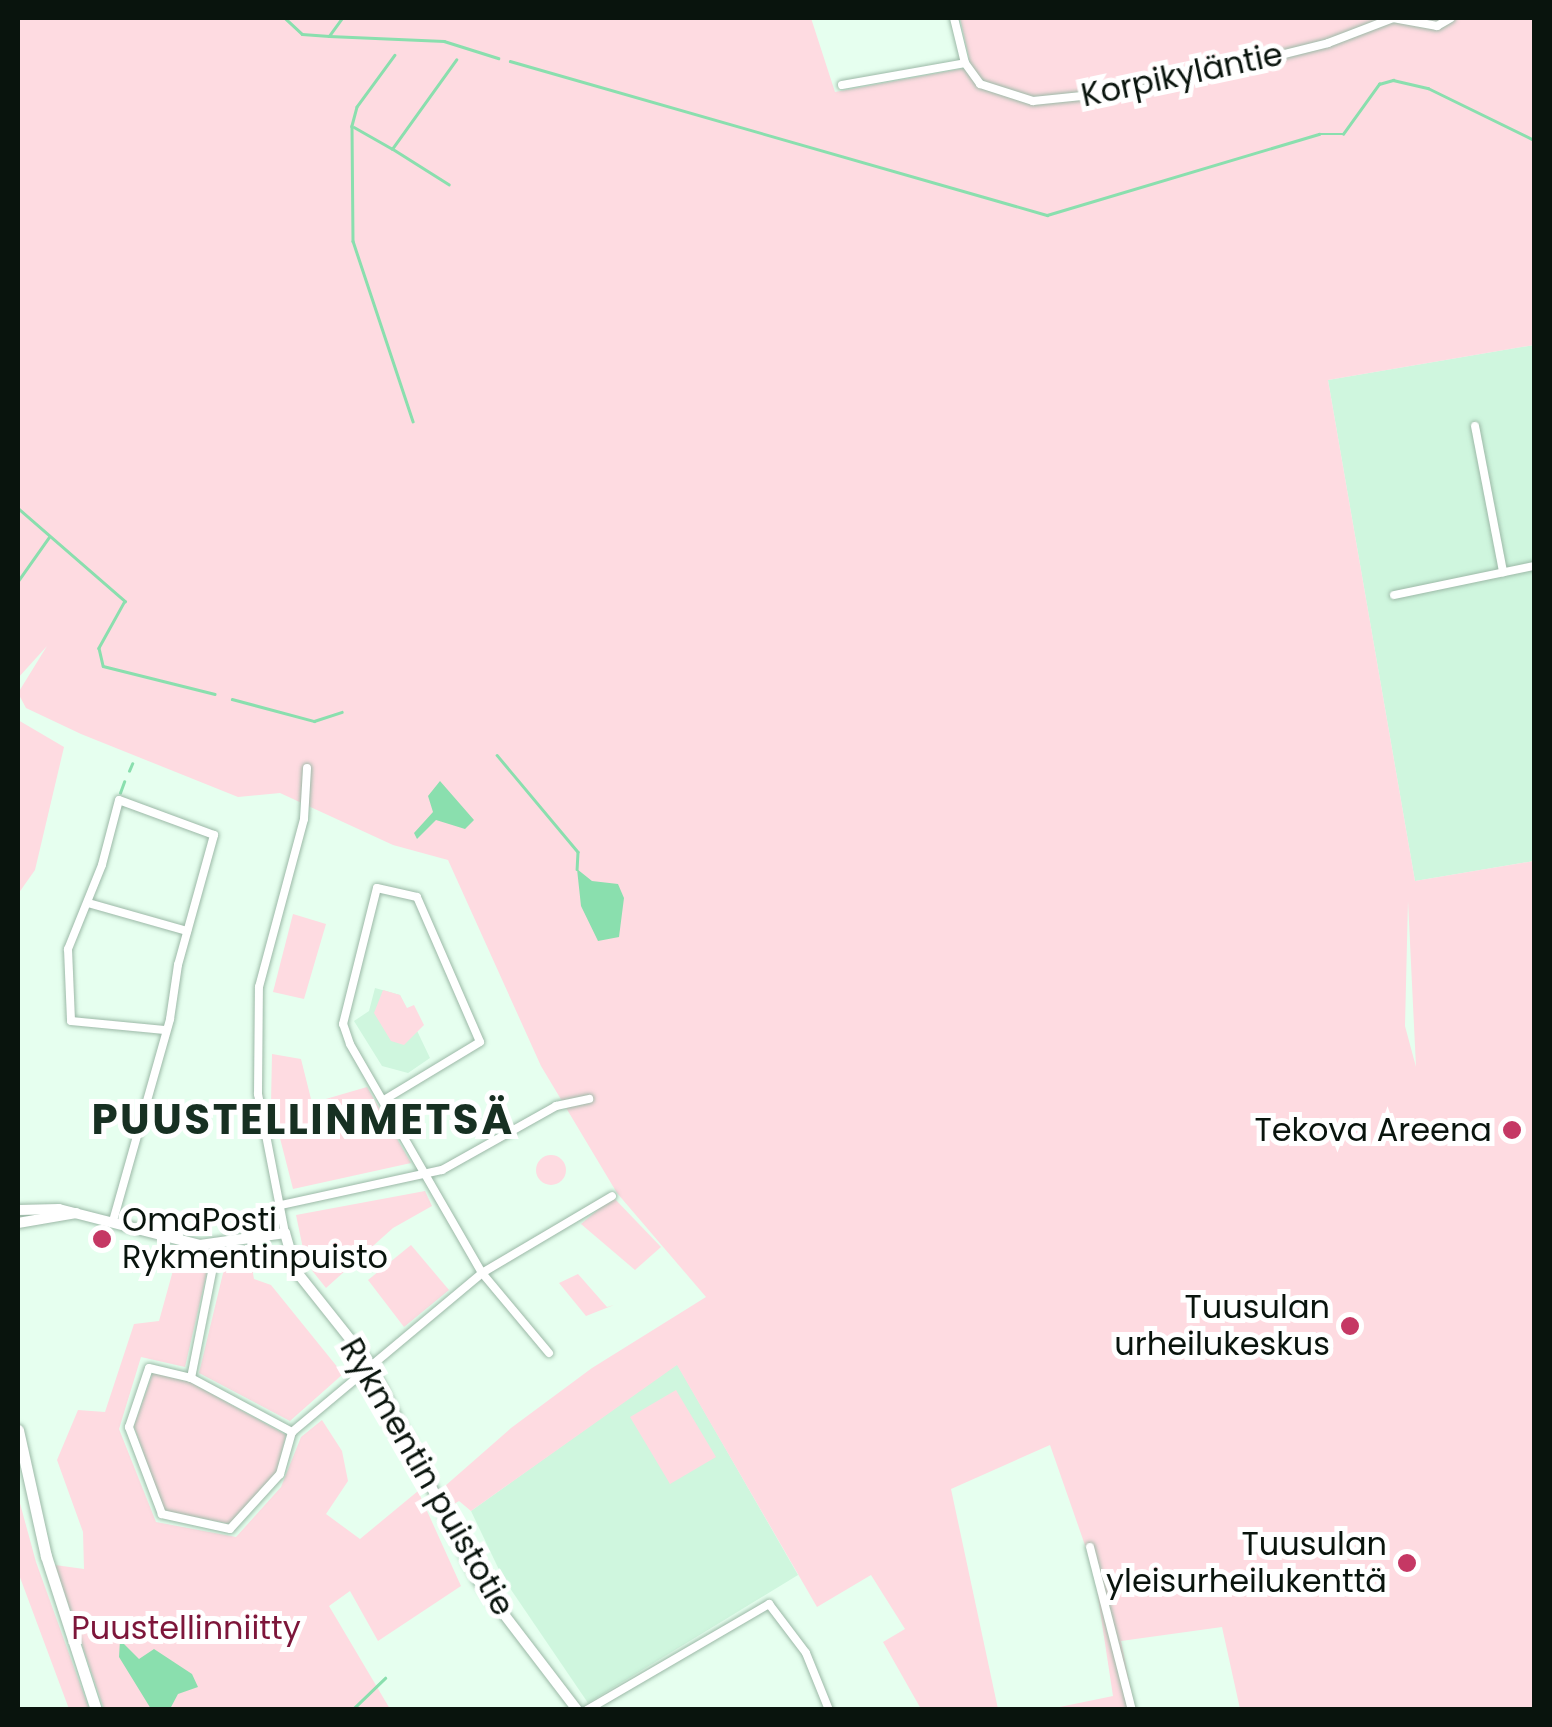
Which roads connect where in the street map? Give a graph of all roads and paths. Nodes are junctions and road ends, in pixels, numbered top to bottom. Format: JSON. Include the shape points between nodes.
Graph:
{"nodes":[{"id":1,"x":954,"y":18,"type":"edge"},
{"id":2,"x":1450,"y":18,"type":"edge"},
{"id":3,"x":965,"y":64,"type":"junction"},
{"id":4,"x":842,"y":85,"type":"dead end"},
{"id":5,"x":1476,"y":426,"type":"dead end"},
{"id":6,"x":1534,"y":566,"type":"edge"},
{"id":7,"x":1503,"y":572,"type":"junction"},
{"id":8,"x":1394,"y":595,"type":"dead end"},
{"id":9,"x":307,"y":768,"type":"dead end"},
{"id":10,"x":88,"y":903,"type":"junction"},
{"id":11,"x":187,"y":931,"type":"junction"},
{"id":12,"x":165,"y":1030,"type":"junction"},
{"id":13,"x":589,"y":1099,"type":"dead end"},
{"id":14,"x":384,"y":1100,"type":"junction"},
{"id":15,"x":426,"y":1174,"type":"junction"},
{"id":16,"x":612,"y":1196,"type":"dead end"},
{"id":17,"x":281,"y":1205,"type":"junction"},
{"id":18,"x":18,"y":1210,"type":"edge"},
{"id":19,"x":78,"y":1212,"type":"junction"},
{"id":20,"x":113,"y":1221,"type":"junction"},
{"id":21,"x":18,"y":1223,"type":"edge"},
{"id":22,"x":285,"y":1233,"type":"junction"},
{"id":23,"x":217,"y":1246,"type":"junction"},
{"id":24,"x":482,"y":1273,"type":"junction"},
{"id":25,"x":549,"y":1353,"type":"dead end"},
{"id":26,"x":370,"y":1364,"type":"junction"},
{"id":27,"x":191,"y":1378,"type":"junction"},
{"id":28,"x":18,"y":1430,"type":"edge"},
{"id":29,"x":292,"y":1432,"type":"junction"},
{"id":30,"x":1090,"y":1547,"type":"dead end"},
{"id":31,"x":96,"y":1710,"type":"edge"},
{"id":32,"x":578,"y":1710,"type":"edge"},
{"id":33,"x":588,"y":1710,"type":"edge"},
{"id":34,"x":829,"y":1710,"type":"edge"},
{"id":35,"x":1132,"y":1710,"type":"edge"}],
"edges":[{"from":1,"to":3,"type":"street"},
{"from":2,"to":3,"type":"street","name":"Korpikyläntie","via":[[1437,26],[1392,18],[1328,43],[1140,90],[1068,100],[994,92]]},
{"from":3,"to":4,"type":"street"},
{"from":5,"to":7,"type":"street"},
{"from":6,"to":7,"type":"street"},
{"from":7,"to":8,"type":"street"},
{"from":9,"to":17,"type":"street","name":"Rykmentin puistotie","via":[[304,819],[259,987],[258,1094]]},
{"from":10,"to":11,"type":"street"},
{"from":10,"to":11,"type":"street","via":[[119,800],[214,835]]},
{"from":10,"to":12,"type":"street","via":[[68,948],[71,1021]]},
{"from":11,"to":12,"type":"street"},
{"from":12,"to":20,"type":"street"},
{"from":13,"to":15,"type":"street","via":[[556,1106]]},
{"from":14,"to":14,"type":"street","via":[[480,1042],[417,897],[377,888],[344,1010],[350,1044]]},
{"from":14,"to":15,"type":"street"},
{"from":15,"to":17,"type":"street"},
{"from":15,"to":24,"type":"street"},
{"from":16,"to":24,"type":"street"},
{"from":17,"to":22,"type":"street","name":"Rykmentin puistotie"},
{"from":18,"to":19,"type":"street"},
{"from":19,"to":20,"type":"street"},
{"from":19,"to":21,"type":"street"},
{"from":20,"to":23,"type":"street"},
{"from":22,"to":23,"type":"street"},
{"from":22,"to":26,"type":"street","name":"Rykmentin puistotie","via":[[296,1271]]},
{"from":23,"to":27,"type":"street"},
{"from":24,"to":25,"type":"street"},
{"from":24,"to":26,"type":"street"},
{"from":26,"to":29,"type":"street"},
{"from":26,"to":32,"type":"street","name":"Rykmentin puistotie","via":[[489,1597]]},
{"from":27,"to":29,"type":"street"},
{"from":27,"to":29,"type":"street","via":[[149,1368],[129,1427],[162,1514],[230,1529],[280,1474]]},
{"from":28,"to":31,"type":"main road","via":[[46,1556]]},
{"from":30,"to":35,"type":"street"},
{"from":33,"to":34,"type":"street","via":[[769,1604],[806,1653]]}]}
